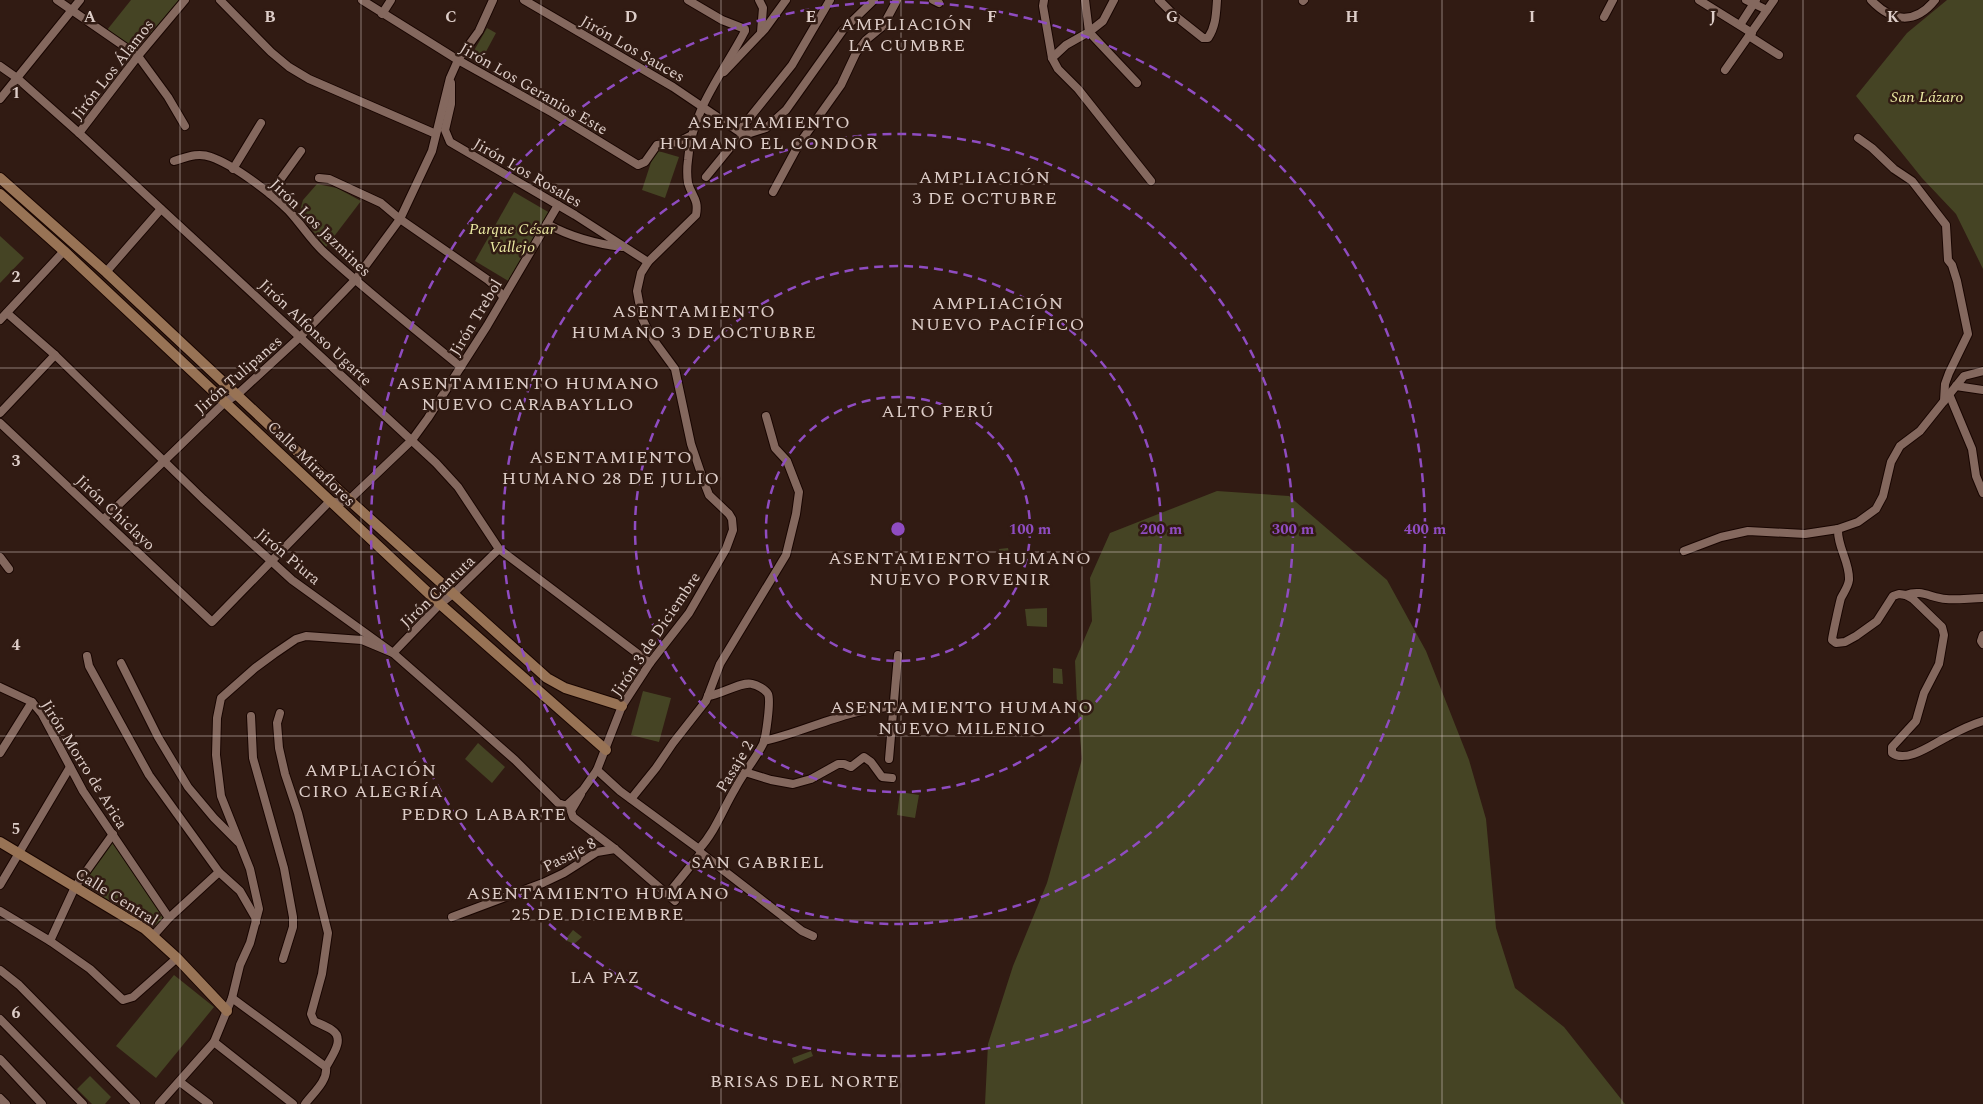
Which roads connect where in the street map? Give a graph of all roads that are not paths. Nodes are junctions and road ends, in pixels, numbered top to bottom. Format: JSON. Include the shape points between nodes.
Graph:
{"nodes":[{"id":1,"x":57,"y":0,"type":"edge"},
{"id":2,"x":80,"y":0,"type":"edge"},
{"id":3,"x":185,"y":0,"type":"edge"},
{"id":4,"x":220,"y":0,"type":"edge"},
{"id":5,"x":362,"y":0,"type":"edge"},
{"id":6,"x":391,"y":0,"type":"edge"},
{"id":7,"x":493,"y":0,"type":"edge"},
{"id":8,"x":524,"y":0,"type":"edge"},
{"id":9,"x":688,"y":0,"type":"edge"},
{"id":10,"x":759,"y":0,"type":"edge"},
{"id":11,"x":786,"y":0,"type":"edge"},
{"id":12,"x":830,"y":0,"type":"edge"},
{"id":13,"x":874,"y":0,"type":"edge"},
{"id":14,"x":897,"y":0,"type":"edge"},
{"id":15,"x":1044,"y":0,"type":"edge"},
{"id":16,"x":1085,"y":0,"type":"edge"},
{"id":17,"x":1114,"y":0,"type":"edge"},
{"id":18,"x":1159,"y":0,"type":"edge"},
{"id":19,"x":1613,"y":0,"type":"edge"},
{"id":20,"x":1699,"y":0,"type":"edge"},
{"id":21,"x":1774,"y":0,"type":"edge"},
{"id":22,"x":1871,"y":0,"type":"edge"},
{"id":23,"x":1935,"y":0,"type":"edge"},
{"id":24,"x":1215,"y":1,"type":"edge"},
{"id":25,"x":1752,"y":1,"type":"edge"},
{"id":26,"x":72,"y":10,"type":"junction"},
{"id":27,"x":1767,"y":10,"type":"junction"},
{"id":28,"x":382,"y":14,"type":"junction"},
{"id":29,"x":1604,"y":17,"type":"dead end"},
{"id":30,"x":1740,"y":25,"type":"junction"},
{"id":31,"x":1089,"y":32,"type":"junction"},
{"id":32,"x":761,"y":34,"type":"junction"},
{"id":33,"x":1751,"y":35,"type":"junction"},
{"id":34,"x":1779,"y":55,"type":"dead end"},
{"id":35,"x":138,"y":56,"type":"junction"},
{"id":36,"x":1052,"y":58,"type":"junction"},
{"id":37,"x":458,"y":60,"type":"junction"},
{"id":38,"x":0,"y":66,"type":"edge"},
{"id":39,"x":1725,"y":70,"type":"dead end"},
{"id":40,"x":16,"y":78,"type":"junction"},
{"id":41,"x":450,"y":78,"type":"junction"},
{"id":42,"x":717,"y":79,"type":"junction"},
{"id":43,"x":1137,"y":84,"type":"dead end"},
{"id":44,"x":0,"y":99,"type":"edge"},
{"id":45,"x":702,"y":105,"type":"junction"},
{"id":46,"x":261,"y":123,"type":"dead end"},
{"id":47,"x":185,"y":126,"type":"dead end"},
{"id":48,"x":80,"y":133,"type":"junction"},
{"id":49,"x":741,"y":133,"type":"junction"},
{"id":50,"x":436,"y":134,"type":"junction"},
{"id":51,"x":692,"y":136,"type":"junction"},
{"id":52,"x":1858,"y":138,"type":"dead end"},
{"id":53,"x":300,"y":151,"type":"dead end"},
{"id":54,"x":174,"y":161,"type":"dead end"},
{"id":55,"x":233,"y":168,"type":"junction"},
{"id":56,"x":706,"y":177,"type":"dead end"},
{"id":57,"x":0,"y":178,"type":"edge"},
{"id":58,"x":319,"y":178,"type":"dead end"},
{"id":59,"x":1151,"y":182,"type":"dead end"},
{"id":60,"x":773,"y":192,"type":"dead end"},
{"id":61,"x":0,"y":194,"type":"edge"},
{"id":62,"x":270,"y":194,"type":"junction"},
{"id":63,"x":558,"y":205,"type":"junction"},
{"id":64,"x":161,"y":210,"type":"junction"},
{"id":65,"x":400,"y":219,"type":"junction"},
{"id":66,"x":547,"y":224,"type":"junction"},
{"id":67,"x":627,"y":247,"type":"junction"},
{"id":68,"x":64,"y":251,"type":"junction"},
{"id":69,"x":648,"y":262,"type":"junction"},
{"id":70,"x":106,"y":272,"type":"junction"},
{"id":71,"x":355,"y":280,"type":"junction"},
{"id":72,"x":503,"y":297,"type":"junction"},
{"id":73,"x":7,"y":313,"type":"junction"},
{"id":74,"x":0,"y":320,"type":"edge"},
{"id":75,"x":300,"y":336,"type":"junction"},
{"id":76,"x":55,"y":355,"type":"junction"},
{"id":77,"x":462,"y":367,"type":"junction"},
{"id":78,"x":1983,"y":372,"type":"edge"},
{"id":79,"x":1956,"y":386,"type":"junction"},
{"id":80,"x":1983,"y":390,"type":"edge"},
{"id":81,"x":238,"y":394,"type":"junction"},
{"id":82,"x":1949,"y":394,"type":"junction"},
{"id":83,"x":1944,"y":401,"type":"junction"},
{"id":84,"x":225,"y":402,"type":"junction"},
{"id":85,"x":0,"y":413,"type":"edge"},
{"id":86,"x":766,"y":416,"type":"dead end"},
{"id":87,"x":0,"y":423,"type":"edge"},
{"id":88,"x":412,"y":440,"type":"junction"},
{"id":89,"x":164,"y":460,"type":"junction"},
{"id":90,"x":1983,"y":493,"type":"edge"},
{"id":91,"x":349,"y":500,"type":"junction"},
{"id":92,"x":330,"y":502,"type":"junction"},
{"id":93,"x":104,"y":519,"type":"junction"},
{"id":94,"x":1838,"y":530,"type":"junction"},
{"id":95,"x":499,"y":549,"type":"junction"},
{"id":96,"x":1684,"y":551,"type":"dead end"},
{"id":97,"x":0,"y":557,"type":"edge"},
{"id":98,"x":273,"y":562,"type":"junction"},
{"id":99,"x":9,"y":569,"type":"dead end"},
{"id":100,"x":454,"y":593,"type":"junction"},
{"id":101,"x":1906,"y":595,"type":"junction"},
{"id":102,"x":1983,"y":598,"type":"edge"},
{"id":103,"x":440,"y":604,"type":"junction"},
{"id":104,"x":1983,"y":635,"type":"edge"},
{"id":105,"x":1983,"y":644,"type":"edge"},
{"id":106,"x":393,"y":653,"type":"junction"},
{"id":107,"x":898,"y":655,"type":"dead end"},
{"id":108,"x":87,"y":656,"type":"dead end"},
{"id":109,"x":121,"y":663,"type":"dead end"},
{"id":110,"x":650,"y":663,"type":"junction"},
{"id":111,"x":0,"y":687,"type":"edge"},
{"id":112,"x":708,"y":696,"type":"junction"},
{"id":113,"x":32,"y":702,"type":"junction"},
{"id":114,"x":622,"y":706,"type":"junction"},
{"id":115,"x":893,"y":707,"type":"junction"},
{"id":116,"x":280,"y":713,"type":"dead end"},
{"id":117,"x":252,"y":716,"type":"dead end"},
{"id":118,"x":1983,"y":721,"type":"edge"},
{"id":119,"x":764,"y":741,"type":"junction"},
{"id":120,"x":606,"y":750,"type":"junction"},
{"id":121,"x":0,"y":753,"type":"edge"},
{"id":122,"x":889,"y":759,"type":"dead end"},
{"id":123,"x":70,"y":766,"type":"junction"},
{"id":124,"x":597,"y":770,"type":"junction"},
{"id":125,"x":745,"y":772,"type":"junction"},
{"id":126,"x":892,"y":778,"type":"dead end"},
{"id":127,"x":583,"y":790,"type":"junction"},
{"id":128,"x":631,"y":799,"type":"junction"},
{"id":129,"x":566,"y":806,"type":"joint"},
{"id":130,"x":113,"y":834,"type":"junction"},
{"id":131,"x":0,"y":842,"type":"edge"},
{"id":132,"x":240,"y":845,"type":"junction"},
{"id":133,"x":615,"y":849,"type":"junction"},
{"id":134,"x":700,"y":851,"type":"junction"},
{"id":135,"x":18,"y":853,"type":"junction"},
{"id":136,"x":220,"y":872,"type":"junction"},
{"id":137,"x":0,"y":886,"type":"edge"},
{"id":138,"x":75,"y":887,"type":"junction"},
{"id":139,"x":668,"y":894,"type":"junction"},
{"id":140,"x":675,"y":901,"type":"dead end"},
{"id":141,"x":0,"y":911,"type":"edge"},
{"id":142,"x":452,"y":917,"type":"dead end"},
{"id":143,"x":169,"y":918,"type":"junction"},
{"id":144,"x":256,"y":925,"type":"junction"},
{"id":145,"x":153,"y":936,"type":"junction"},
{"id":146,"x":813,"y":936,"type":"dead end"},
{"id":147,"x":50,"y":941,"type":"junction"},
{"id":148,"x":177,"y":958,"type":"junction"},
{"id":149,"x":283,"y":959,"type":"dead end"},
{"id":150,"x":0,"y":970,"type":"edge"},
{"id":151,"x":232,"y":998,"type":"junction"},
{"id":152,"x":227,"y":1011,"type":"junction"},
{"id":153,"x":0,"y":1019,"type":"edge"},
{"id":154,"x":214,"y":1042,"type":"junction"},
{"id":155,"x":0,"y":1059,"type":"edge"},
{"id":156,"x":326,"y":1067,"type":"junction"},
{"id":157,"x":180,"y":1082,"type":"junction"},
{"id":158,"x":0,"y":1098,"type":"edge"},
{"id":159,"x":6,"y":1104,"type":"edge"},
{"id":160,"x":42,"y":1104,"type":"edge"},
{"id":161,"x":83,"y":1104,"type":"edge"},
{"id":162,"x":136,"y":1104,"type":"edge"},
{"id":163,"x":159,"y":1104,"type":"edge"},
{"id":164,"x":209,"y":1104,"type":"edge"},
{"id":165,"x":293,"y":1104,"type":"edge"},
{"id":166,"x":305,"y":1104,"type":"edge"}],
"edges":[{"from":1,"to":26,"type":"street"},
{"from":2,"to":26,"type":"street"},
{"from":3,"to":35,"type":"street","name":"Jirón Los Álamos"},
{"from":4,"to":50,"type":"street","via":[[289,67],[309,79]]},
{"from":5,"to":28,"type":"street","name":"Jirón Los Geranios Este"},
{"from":6,"to":28,"type":"street"},
{"from":7,"to":37,"type":"street","name":"Jirón Tulipanes","via":[[479,31]]},
{"from":8,"to":45,"type":"street","name":"Jirón Los Sauces"},
{"from":9,"to":42,"type":"street","via":[[745,29]]},
{"from":10,"to":32,"type":"street","via":[[764,14]]},
{"from":11,"to":32,"type":"street"},
{"from":12,"to":49,"type":"street","via":[[792,65]]},
{"from":13,"to":49,"type":"street","via":[[843,30],[786,110],[766,128]]},
{"from":14,"to":60,"type":"street","via":[[883,26],[856,53],[841,85],[799,144]]},
{"from":15,"to":36,"type":"street"},
{"from":16,"to":31,"type":"street"},
{"from":17,"to":31,"type":"street","via":[[1103,21]]},
{"from":18,"to":24,"type":"street","via":[[1203,38],[1208,38],[1215,23]]},
{"from":19,"to":29,"type":"street"},
{"from":20,"to":30,"type":"street"},
{"from":21,"to":27,"type":"street"},
{"from":22,"to":23,"type":"street","via":[[1899,18],[1918,15]]},
{"from":25,"to":27,"type":"street"},
{"from":25,"to":30,"type":"street"},
{"from":26,"to":35,"type":"street"},
{"from":26,"to":40,"type":"street"},
{"from":27,"to":33,"type":"street"},
{"from":28,"to":37,"type":"street","name":"Jirón Los Geranios Este"},
{"from":30,"to":33,"type":"street"},
{"from":31,"to":36,"type":"street","via":[[1066,45]]},
{"from":31,"to":43,"type":"street"},
{"from":32,"to":42,"type":"street"},
{"from":33,"to":34,"type":"street"},
{"from":33,"to":39,"type":"street"},
{"from":35,"to":47,"type":"street"},
{"from":35,"to":48,"type":"street","name":"Jirón Los Álamos"},
{"from":36,"to":59,"type":"street"},
{"from":37,"to":41,"type":"street","name":"Jirón Tulipanes"},
{"from":37,"to":51,"type":"street","name":"Jirón Los Geranios Este","via":[[638,165],[645,162],[656,145],[671,144]]},
{"from":38,"to":40,"type":"street","name":"Jirón Alfonso Ugarte"},
{"from":40,"to":44,"type":"street"},
{"from":40,"to":48,"type":"street","name":"Jirón Alfonso Ugarte"},
{"from":41,"to":50,"type":"street","name":"Jirón Tulipanes"},
{"from":41,"to":63,"type":"street","name":"Jirón Los Rosales","via":[[452,95],[445,130],[450,142]]},
{"from":42,"to":45,"type":"street"},
{"from":45,"to":49,"type":"street","name":"Jirón Los Sauces"},
{"from":45,"to":51,"type":"street"},
{"from":46,"to":55,"type":"street"},
{"from":48,"to":64,"type":"street","name":"Jirón Alfonso Ugarte"},
{"from":49,"to":56,"type":"street"},
{"from":50,"to":65,"type":"street","name":"Jirón Tulipanes","via":[[432,151]]},
{"from":51,"to":69,"type":"street","via":[[688,182],[696,199],[696,215]]},
{"from":52,"to":83,"type":"street","via":[[1912,182],[1946,225],[1948,260],[1957,280],[1968,334],[1947,378]]},
{"from":53,"to":62,"type":"street"},
{"from":54,"to":55,"type":"street","name":"Jirón Los Jazmines","via":[[201,154]]},
{"from":55,"to":62,"type":"street","name":"Jirón Los Jazmines"},
{"from":57,"to":70,"type":"street","name":"Calle Miraflores"},
{"from":58,"to":65,"type":"street","via":[[329,179],[381,203]]},
{"from":61,"to":68,"type":"street","name":"Calle Miraflores"},
{"from":62,"to":71,"type":"street","name":"Jirón Los Jazmines"},
{"from":63,"to":66,"type":"street","name":"Jirón Trebol"},
{"from":63,"to":67,"type":"street","name":"Jirón Los Rosales"},
{"from":64,"to":70,"type":"street"},
{"from":64,"to":75,"type":"street","name":"Jirón Alfonso Ugarte"},
{"from":65,"to":71,"type":"street","name":"Jirón Tulipanes"},
{"from":65,"to":72,"type":"street","via":[[496,286]]},
{"from":66,"to":67,"type":"street","via":[[593,241]]},
{"from":66,"to":72,"type":"street","name":"Jirón Trebol"},
{"from":67,"to":69,"type":"street","name":"Jirón Los Rosales"},
{"from":68,"to":73,"type":"street"},
{"from":68,"to":84,"type":"street","name":"Calle Miraflores"},
{"from":69,"to":110,"type":"street","name":"Jirón 3 de Diciembre","via":[[638,291],[642,318],[650,335],[676,368],[690,444],[709,495],[729,514],[733,525],[726,549],[689,613]]},
{"from":70,"to":81,"type":"street","name":"Calle Miraflores"},
{"from":71,"to":75,"type":"street","name":"Jirón Tulipanes"},
{"from":71,"to":77,"type":"street","name":"Jirón Los Jazmines"},
{"from":72,"to":77,"type":"street","name":"Jirón Trebol"},
{"from":73,"to":74,"type":"street"},
{"from":73,"to":76,"type":"street","name":"Jirón Piura"},
{"from":75,"to":81,"type":"street","name":"Jirón Tulipanes"},
{"from":75,"to":88,"type":"street","name":"Jirón Alfonso Ugarte"},
{"from":76,"to":85,"type":"street"},
{"from":76,"to":89,"type":"street","name":"Jirón Piura"},
{"from":77,"to":88,"type":"street","name":"Jirón Trebol"},
{"from":78,"to":79,"type":"street","via":[[1964,376]]},
{"from":79,"to":80,"type":"street"},
{"from":79,"to":82,"type":"street"},
{"from":81,"to":84,"type":"street","name":"Jirón Tulipanes"},
{"from":81,"to":91,"type":"street","name":"Calle Miraflores"},
{"from":82,"to":83,"type":"street"},
{"from":82,"to":90,"type":"street","via":[[1972,450],[1976,476]]},
{"from":83,"to":94,"type":"street","via":[[1920,431],[1900,446],[1891,462],[1883,496],[1876,509],[1858,522]]},
{"from":84,"to":89,"type":"street","name":"Jirón Tulipanes"},
{"from":84,"to":92,"type":"street","name":"Calle Miraflores"},
{"from":86,"to":112,"type":"street","via":[[776,448],[787,461],[799,492],[796,514],[786,555],[720,664]]},
{"from":87,"to":93,"type":"street","name":"Jirón Chiclayo"},
{"from":88,"to":91,"type":"street","name":"Jirón Trebol"},
{"from":88,"to":95,"type":"street","name":"Jirón Alfonso Ugarte","via":[[458,487]]},
{"from":89,"to":93,"type":"street","name":"Jirón Tulipanes"},
{"from":89,"to":98,"type":"street","name":"Jirón Piura"},
{"from":91,"to":92,"type":"street"},
{"from":91,"to":100,"type":"street","name":"Calle Miraflores"},
{"from":92,"to":98,"type":"street"},
{"from":92,"to":103,"type":"street","name":"Calle Miraflores"},
{"from":93,"to":98,"type":"street","name":"Jirón Chiclayo","via":[[212,622]]},
{"from":94,"to":96,"type":"street","via":[[1805,534],[1748,531]]},
{"from":94,"to":101,"type":"street","via":[[1848,580],[1840,599],[1832,640],[1845,642],[1856,636],[1877,621],[1893,596]]},
{"from":95,"to":100,"type":"street","name":"Jirón Cantuta"},
{"from":95,"to":110,"type":"street","name":"Jirón Alfonso Ugarte"},
{"from":97,"to":99,"type":"street"},
{"from":98,"to":106,"type":"street","name":"Jirón Piura","via":[[292,580]]},
{"from":100,"to":103,"type":"street","name":"Jirón Cantuta"},
{"from":100,"to":114,"type":"street","name":"Calle Miraflores","via":[[555,684]]},
{"from":101,"to":102,"type":"street","via":[[1924,592],[1944,599]]},
{"from":101,"to":118,"type":"street","via":[[1938,622],[1944,635],[1939,664],[1924,693],[1916,720],[1892,747],[1892,753],[1902,756],[1922,752]]},
{"from":103,"to":106,"type":"street","name":"Jirón Cantuta"},
{"from":103,"to":120,"type":"street","name":"Calle Miraflores"},
{"from":104,"to":105,"type":"street"},
{"from":106,"to":129,"type":"street","name":"Jirón Piura"},
{"from":106,"to":132,"type":"street","via":[[362,640],[306,636],[279,650],[221,698],[216,755],[222,796]]},
{"from":107,"to":115,"type":"street"},
{"from":108,"to":136,"type":"street","via":[[89,666],[150,774]]},
{"from":109,"to":132,"type":"street","via":[[158,737],[188,787]]},
{"from":110,"to":114,"type":"street","name":"Jirón 3 de Diciembre"},
{"from":111,"to":113,"type":"street","name":"Jirón Morro de Arica"},
{"from":112,"to":119,"type":"street","name":"Pasaje 2","via":[[716,696],[747,683],[768,693],[770,700]]},
{"from":112,"to":128,"type":"street"},
{"from":113,"to":121,"type":"street"},
{"from":113,"to":123,"type":"street","name":"Jirón Morro de Arica"},
{"from":114,"to":120,"type":"street","name":"Jirón 3 de Diciembre"},
{"from":115,"to":119,"type":"street","via":[[854,711]]},
{"from":115,"to":122,"type":"street"},
{"from":116,"to":156,"type":"street","via":[[277,723],[279,748],[328,933],[322,974],[311,1014],[314,1021],[336,1033],[338,1038]]},
{"from":117,"to":149,"type":"street","via":[[253,758],[284,868],[293,917]]},
{"from":119,"to":125,"type":"street","name":"Pasaje 2"},
{"from":120,"to":124,"type":"street","name":"Jirón 3 de Diciembre"},
{"from":123,"to":130,"type":"street","name":"Jirón Morro de Arica"},
{"from":123,"to":135,"type":"street"},
{"from":124,"to":127,"type":"street","name":"Jirón 3 de Diciembre"},
{"from":124,"to":128,"type":"street"},
{"from":125,"to":126,"type":"street","via":[[793,784],[811,779],[838,764],[851,767],[864,757],[882,777]]},
{"from":125,"to":134,"type":"street","name":"Pasaje 2"},
{"from":127,"to":129,"type":"street","name":"Jirón 3 de Diciembre"},
{"from":127,"to":133,"type":"street","via":[[571,814]]},
{"from":128,"to":134,"type":"street"},
{"from":130,"to":138,"type":"street"},
{"from":130,"to":143,"type":"street","name":"Jirón Morro de Arica"},
{"from":131,"to":135,"type":"street","name":"Calle Central"},
{"from":132,"to":144,"type":"street","via":[[250,869],[259,909]]},
{"from":133,"to":139,"type":"street"},
{"from":133,"to":142,"type":"street","name":"Pasaje 8","via":[[597,852],[543,883]]},
{"from":134,"to":139,"type":"street","name":"Pasaje 2"},
{"from":134,"to":146,"type":"street","via":[[802,931]]},
{"from":135,"to":137,"type":"street"},
{"from":135,"to":138,"type":"street","name":"Calle Central"},
{"from":136,"to":143,"type":"street"},
{"from":136,"to":144,"type":"street","via":[[240,891],[255,917]]},
{"from":138,"to":145,"type":"street","name":"Calle Central","via":[[145,928]]},
{"from":138,"to":147,"type":"street"},
{"from":139,"to":140,"type":"street"},
{"from":141,"to":147,"type":"street"},
{"from":143,"to":145,"type":"street"},
{"from":144,"to":151,"type":"street","via":[[240,965]]},
{"from":145,"to":148,"type":"street","name":"Calle Central"},
{"from":147,"to":148,"type":"street","via":[[90,969],[123,1000],[132,997]]},
{"from":148,"to":152,"type":"street","name":"Calle Central"},
{"from":150,"to":162,"type":"street","via":[[19,985]]},
{"from":151,"to":152,"type":"street"},
{"from":151,"to":156,"type":"street"},
{"from":152,"to":154,"type":"street"},
{"from":153,"to":161,"type":"street"},
{"from":154,"to":157,"type":"street"},
{"from":154,"to":165,"type":"street"},
{"from":155,"to":160,"type":"street"},
{"from":156,"to":166,"type":"street","via":[[325,1078]]},
{"from":157,"to":163,"type":"street"},
{"from":157,"to":164,"type":"street"},
{"from":158,"to":159,"type":"street"}]}
